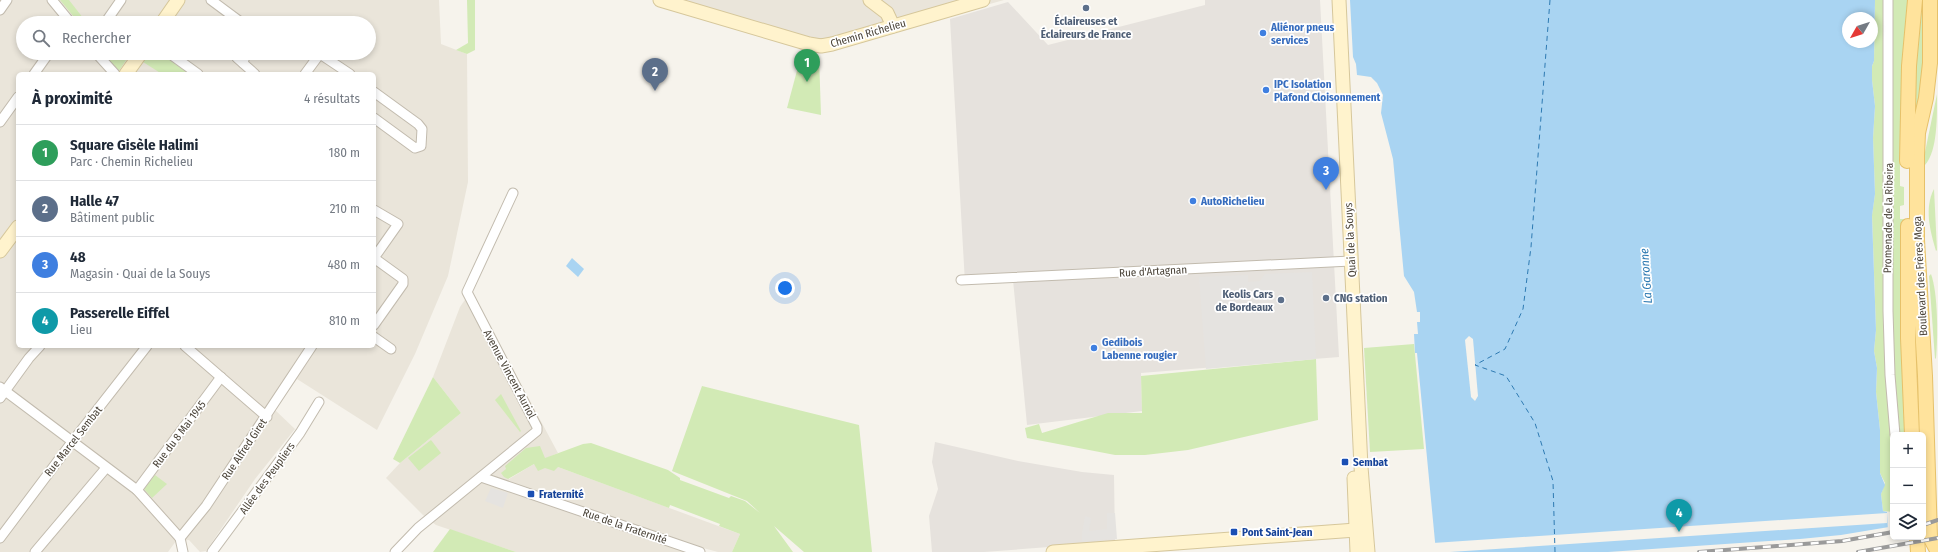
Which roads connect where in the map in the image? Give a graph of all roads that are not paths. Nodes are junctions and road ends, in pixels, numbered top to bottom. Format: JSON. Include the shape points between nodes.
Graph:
{"nodes":[{"id":1,"x":7,"y":0,"type":"edge"},
{"id":2,"x":52,"y":0,"type":"edge"},
{"id":3,"x":122,"y":0,"type":"edge"},
{"id":4,"x":178,"y":0,"type":"edge"},
{"id":5,"x":211,"y":0,"type":"edge"},
{"id":6,"x":660,"y":0,"type":"edge"},
{"id":7,"x":870,"y":0,"type":"edge"},
{"id":8,"x":983,"y":0,"type":"edge"},
{"id":9,"x":1330,"y":0,"type":"edge"},
{"id":10,"x":1339,"y":0,"type":"edge"},
{"id":11,"x":1888,"y":0,"type":"edge"},
{"id":12,"x":1915,"y":0,"type":"edge"},
{"id":13,"x":1930,"y":0,"type":"edge"},
{"id":14,"x":0,"y":10,"type":"edge"},
{"id":15,"x":65,"y":16,"type":"edge"},
{"id":16,"x":111,"y":16,"type":"edge"},
{"id":17,"x":167,"y":16,"type":"edge"},
{"id":18,"x":233,"y":16,"type":"edge"},
{"id":19,"x":893,"y":26,"type":"junction"},
{"id":20,"x":44,"y":60,"type":"edge"},
{"id":21,"x":102,"y":60,"type":"edge"},
{"id":22,"x":136,"y":60,"type":"edge"},
{"id":23,"x":179,"y":60,"type":"edge"},
{"id":24,"x":239,"y":60,"type":"edge"},
{"id":25,"x":244,"y":60,"type":"edge"},
{"id":26,"x":316,"y":60,"type":"edge"},
{"id":27,"x":329,"y":60,"type":"edge"},
{"id":28,"x":243,"y":63,"type":"junction"},
{"id":29,"x":35,"y":72,"type":"edge"},
{"id":30,"x":113,"y":72,"type":"edge"},
{"id":31,"x":127,"y":72,"type":"edge"},
{"id":32,"x":195,"y":72,"type":"edge"},
{"id":33,"x":253,"y":72,"type":"edge"},
{"id":34,"x":309,"y":72,"type":"edge"},
{"id":35,"x":347,"y":72,"type":"edge"},
{"id":36,"x":376,"y":93,"type":"edge"},
{"id":37,"x":16,"y":100,"type":"edge"},
{"id":38,"x":376,"y":119,"type":"edge"},
{"id":39,"x":0,"y":122,"type":"edge"},
{"id":40,"x":513,"y":193,"type":"dead end"},
{"id":41,"x":376,"y":211,"type":"edge"},
{"id":42,"x":16,"y":229,"type":"edge"},
{"id":43,"x":2,"y":245,"type":"edge"},
{"id":44,"x":376,"y":255,"type":"edge"},
{"id":45,"x":376,"y":259,"type":"edge"},
{"id":46,"x":1348,"y":261,"type":"junction"},
{"id":47,"x":961,"y":280,"type":"dead end"},
{"id":48,"x":376,"y":322,"type":"edge"},
{"id":49,"x":376,"y":338,"type":"edge"},
{"id":50,"x":38,"y":348,"type":"edge"},
{"id":51,"x":145,"y":348,"type":"edge"},
{"id":52,"x":187,"y":348,"type":"edge"},
{"id":53,"x":311,"y":348,"type":"edge"},
{"id":54,"x":392,"y":349,"type":"dead end"},
{"id":55,"x":221,"y":377,"type":"junction"},
{"id":56,"x":2,"y":392,"type":"edge"},
{"id":57,"x":319,"y":402,"type":"dead end"},
{"id":58,"x":267,"y":417,"type":"junction"},
{"id":59,"x":1895,"y":432,"type":"edge"},
{"id":60,"x":1912,"y":432,"type":"edge"},
{"id":61,"x":72,"y":442,"type":"junction"},
{"id":62,"x":106,"y":468,"type":"junction"},
{"id":63,"x":481,"y":477,"type":"junction"},
{"id":64,"x":137,"y":490,"type":"junction"},
{"id":65,"x":1361,"y":526,"type":"junction"},
{"id":66,"x":0,"y":538,"type":"edge"},
{"id":67,"x":180,"y":538,"type":"junction"},
{"id":68,"x":1917,"y":540,"type":"edge"},
{"id":69,"x":35,"y":552,"type":"edge"},
{"id":70,"x":183,"y":552,"type":"edge"},
{"id":71,"x":212,"y":552,"type":"edge"},
{"id":72,"x":395,"y":552,"type":"edge"},
{"id":73,"x":700,"y":552,"type":"edge"},
{"id":74,"x":1053,"y":552,"type":"edge"},
{"id":75,"x":1357,"y":552,"type":"edge"},
{"id":76,"x":1367,"y":552,"type":"edge"},
{"id":77,"x":1918,"y":552,"type":"edge"},
{"id":78,"x":1938,"y":552,"type":"edge"}],
"edges":[{"from":1,"to":14,"type":"street"},
{"from":2,"to":15,"type":"street"},
{"from":3,"to":16,"type":"street"},
{"from":4,"to":17,"type":"main road"},
{"from":5,"to":18,"type":"street"},
{"from":6,"to":19,"type":"main road","name":"Chemin Richelieu","via":[[818,46]]},
{"from":7,"to":19,"type":"main road","via":[[886,13]]},
{"from":8,"to":19,"type":"main road","name":"Chemin Richelieu"},
{"from":9,"to":46,"type":"main road","name":"Quai de la Souys"},
{"from":10,"to":46,"type":"main road","name":"Quai de la Souys"},
{"from":11,"to":59,"type":"street","name":"Promenade de la Ribeira","via":[[1888,311]]},
{"from":12,"to":60,"type":"main road","name":"Boulevard des Frères Moga","via":[[1908,103],[1908,338]]},
{"from":13,"to":78,"type":"main road","name":"Boulevard des Frères Moga","via":[[1930,63],[1917,144],[1917,240],[1925,376],[1930,536]]},
{"from":20,"to":29,"type":"street"},
{"from":21,"to":30,"type":"street"},
{"from":22,"to":31,"type":"main road"},
{"from":23,"to":32,"type":"street"},
{"from":24,"to":28,"type":"street"},
{"from":25,"to":28,"type":"street"},
{"from":26,"to":34,"type":"street"},
{"from":27,"to":35,"type":"street"},
{"from":28,"to":33,"type":"street"},
{"from":36,"to":38,"type":"street","via":[[418,124],[422,129],[421,146],[415,148]]},
{"from":37,"to":39,"type":"street"},
{"from":40,"to":63,"type":"street","name":"Avenue Vincent Auriol","via":[[467,292],[537,431]]},
{"from":41,"to":44,"type":"street","via":[[398,224]]},
{"from":42,"to":43,"type":"main road"},
{"from":45,"to":48,"type":"street","via":[[403,279],[403,284]]},
{"from":46,"to":47,"type":"street","name":"Rue d'Artagnan"},
{"from":46,"to":65,"type":"main road","name":"Quai de la Souys","via":[[1361,467]]},
{"from":49,"to":54,"type":"street"},
{"from":50,"to":56,"type":"street"},
{"from":51,"to":61,"type":"street","name":"Rue Marcel Sembat"},
{"from":52,"to":55,"type":"street"},
{"from":53,"to":58,"type":"street","name":"Rue Alfred Giret"},
{"from":55,"to":58,"type":"street"},
{"from":55,"to":64,"type":"street","name":"Rue du 8 Mai 1945"},
{"from":56,"to":61,"type":"street"},
{"from":57,"to":71,"type":"street","name":"Allée des Peupliers","via":[[300,433]]},
{"from":58,"to":67,"type":"street","name":"Rue Alfred Giret","via":[[206,506]]},
{"from":61,"to":62,"type":"street"},
{"from":61,"to":66,"type":"street","name":"Rue Marcel Sembat"},
{"from":62,"to":64,"type":"street"},
{"from":62,"to":69,"type":"street"},
{"from":63,"to":72,"type":"street","name":"Avenue Vincent Auriol","via":[[418,528]]},
{"from":63,"to":73,"type":"street","name":"Rue de la Fraternité"},
{"from":64,"to":67,"type":"street"},
{"from":65,"to":74,"type":"main road"},
{"from":65,"to":75,"type":"main road"},
{"from":65,"to":76,"type":"main road","name":"Quai de la Souys"},
{"from":67,"to":70,"type":"street"},
{"from":68,"to":77,"type":"main road"}]}
